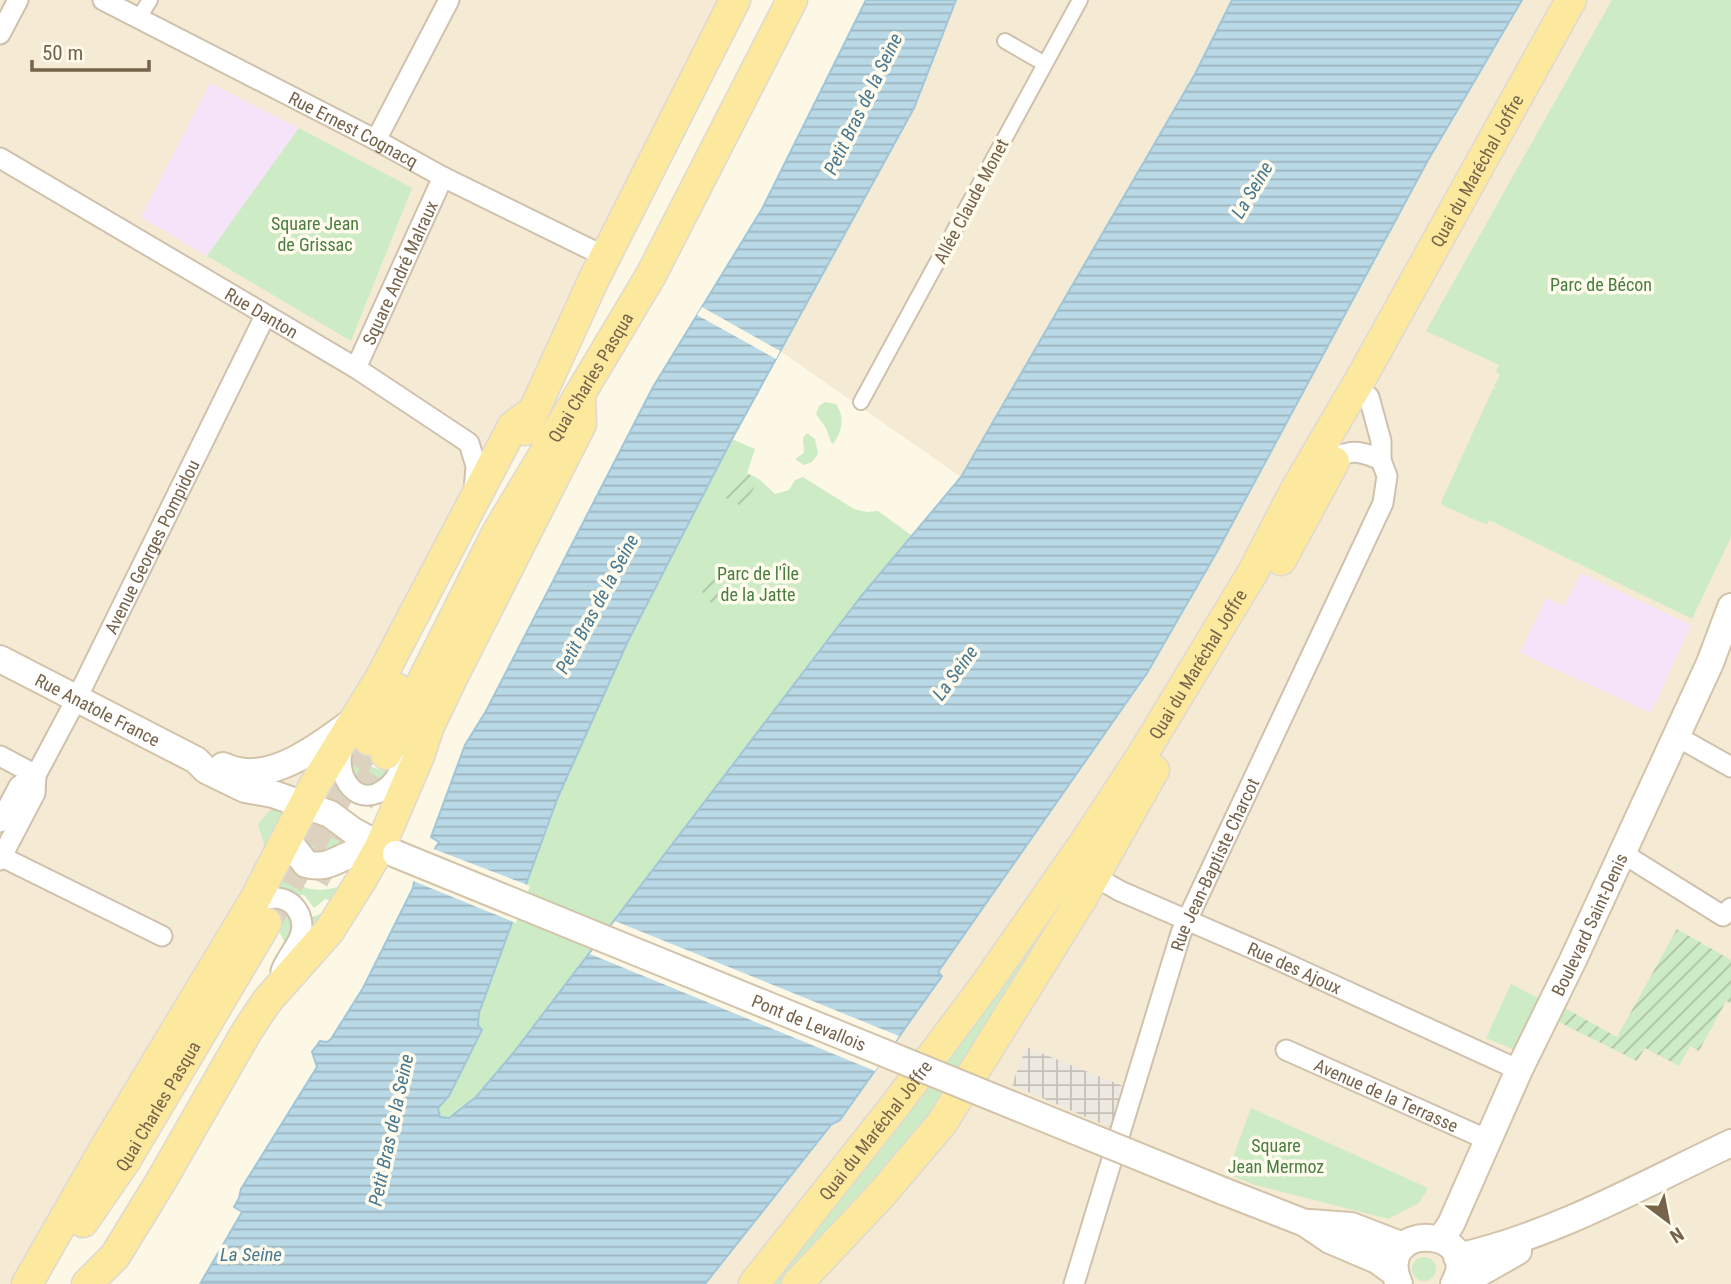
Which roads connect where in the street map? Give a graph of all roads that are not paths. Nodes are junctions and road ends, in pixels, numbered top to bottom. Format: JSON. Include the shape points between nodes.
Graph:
{"nodes":[{"id":1,"x":18,"y":0,"type":"edge"},
{"id":2,"x":103,"y":0,"type":"edge"},
{"id":3,"x":150,"y":0,"type":"edge"},
{"id":4,"x":449,"y":0,"type":"edge"},
{"id":5,"x":735,"y":0,"type":"edge"},
{"id":6,"x":792,"y":0,"type":"edge"},
{"id":7,"x":1080,"y":0,"type":"edge"},
{"id":8,"x":1571,"y":0,"type":"edge"},
{"id":9,"x":1591,"y":0,"type":"edge"},
{"id":10,"x":138,"y":19,"type":"junction"},
{"id":11,"x":0,"y":34,"type":"edge"},
{"id":12,"x":1006,"y":41,"type":"dead end"},
{"id":13,"x":1045,"y":64,"type":"junction"},
{"id":14,"x":376,"y":140,"type":"junction"},
{"id":15,"x":0,"y":158,"type":"edge"},
{"id":16,"x":443,"y":177,"type":"junction"},
{"id":17,"x":606,"y":257,"type":"junction"},
{"id":18,"x":265,"y":316,"type":"junction"},
{"id":19,"x":356,"y":368,"type":"junction"},
{"id":20,"x":580,"y":396,"type":"junction"},
{"id":21,"x":1369,"y":397,"type":"junction"},
{"id":22,"x":862,"y":402,"type":"dead end"},
{"id":23,"x":532,"y":412,"type":"junction"},
{"id":24,"x":1336,"y":457,"type":"junction"},
{"id":25,"x":1381,"y":460,"type":"junction"},
{"id":26,"x":474,"y":501,"type":"junction"},
{"id":27,"x":1729,"y":617,"type":"edge"},
{"id":28,"x":0,"y":659,"type":"edge"},
{"id":29,"x":77,"y":698,"type":"junction"},
{"id":30,"x":429,"y":726,"type":"junction"},
{"id":31,"x":365,"y":736,"type":"junction"},
{"id":32,"x":1676,"y":736,"type":"junction"},
{"id":33,"x":0,"y":756,"type":"edge"},
{"id":34,"x":196,"y":760,"type":"junction"},
{"id":35,"x":1731,"y":767,"type":"edge"},
{"id":36,"x":36,"y":775,"type":"junction"},
{"id":37,"x":304,"y":804,"type":"junction"},
{"id":38,"x":0,"y":822,"type":"edge"},
{"id":39,"x":286,"y":838,"type":"junction"},
{"id":40,"x":388,"y":850,"type":"junction"},
{"id":41,"x":1622,"y":853,"type":"junction"},
{"id":42,"x":1,"y":858,"type":"edge"},
{"id":43,"x":1083,"y":870,"type":"junction"},
{"id":44,"x":1731,"y":908,"type":"edge"},
{"id":45,"x":267,"y":919,"type":"junction"},
{"id":46,"x":1186,"y":920,"type":"junction"},
{"id":47,"x":162,"y":936,"type":"dead end"},
{"id":48,"x":283,"y":983,"type":"junction"},
{"id":49,"x":1286,"y":1050,"type":"dead end"},
{"id":50,"x":1520,"y":1070,"type":"junction"},
{"id":51,"x":1488,"y":1140,"type":"junction"},
{"id":52,"x":1731,"y":1143,"type":"edge"},
{"id":53,"x":1305,"y":1223,"type":"junction"},
{"id":54,"x":1403,"y":1246,"type":"junction"},
{"id":55,"x":1455,"y":1270,"type":"edge"},
{"id":56,"x":1398,"y":1281,"type":"edge"},
{"id":57,"x":27,"y":1284,"type":"edge"},
{"id":58,"x":43,"y":1284,"type":"edge"},
{"id":59,"x":86,"y":1284,"type":"edge"},
{"id":60,"x":754,"y":1284,"type":"edge"},
{"id":61,"x":797,"y":1284,"type":"edge"},
{"id":62,"x":1074,"y":1284,"type":"edge"}],
"edges":[{"from":1,"to":11,"type":"street"},
{"from":2,"to":10,"type":"street","name":"Rue Ernest Cognacq"},
{"from":3,"to":10,"type":"street"},
{"from":4,"to":14,"type":"street"},
{"from":5,"to":17,"type":"main road","name":"Quai Charles Pasqua"},
{"from":6,"to":20,"type":"main road","name":"Quai Charles Pasqua","via":[[651,275]]},
{"from":7,"to":13,"type":"street","name":"Allée Claude Monet"},
{"from":8,"to":43,"type":"main road","name":"Quai du Maréchal Joffre","via":[[1253,572],[1141,757]]},
{"from":9,"to":21,"type":"main road","name":"Quai du Maréchal Joffre"},
{"from":10,"to":14,"type":"street","name":"Rue Ernest Cognacq"},
{"from":12,"to":13,"type":"street"},
{"from":13,"to":22,"type":"street","name":"Allée Claude Monet"},
{"from":14,"to":16,"type":"street","name":"Rue Ernest Cognacq"},
{"from":15,"to":18,"type":"street","name":"Rue Danton"},
{"from":16,"to":17,"type":"street","name":"Rue Ernest Cognacq"},
{"from":16,"to":19,"type":"street","name":"Square André Malraux"},
{"from":17,"to":23,"type":"main road","name":"Quai Charles Pasqua"},
{"from":18,"to":19,"type":"street","name":"Rue Danton"},
{"from":18,"to":29,"type":"street","name":"Avenue Georges Pompidou"},
{"from":19,"to":26,"type":"street","name":"Rue Danton","via":[[469,443],[476,466]]},
{"from":20,"to":30,"type":"main road","via":[[582,424]]},
{"from":20,"to":31,"type":"main road","name":"Quai Charles Pasqua"},
{"from":21,"to":24,"type":"main road","name":"Quai du Maréchal Joffre"},
{"from":21,"to":25,"type":"street","name":"Rue Jean-Baptiste Charcot","via":[[1381,441]]},
{"from":23,"to":26,"type":"main road","via":[[513,426]]},
{"from":23,"to":31,"type":"main road","name":"Quai Charles Pasqua","via":[[479,527]]},
{"from":24,"to":25,"type":"street","via":[[1360,451]]},
{"from":24,"to":43,"type":"main road","name":"Quai du Maréchal Joffre","via":[[1222,661]]},
{"from":25,"to":46,"type":"street","name":"Rue Jean-Baptiste Charcot","via":[[1387,476],[1383,503]]},
{"from":26,"to":31,"type":"main road","via":[[381,677]]},
{"from":27,"to":32,"type":"main road","name":"Boulevard Saint-Denis"},
{"from":28,"to":29,"type":"main road","name":"Rue Anatole France"},
{"from":29,"to":34,"type":"main road","name":"Rue Anatole France"},
{"from":29,"to":36,"type":"street","name":"Avenue Georges Pompidou"},
{"from":30,"to":31,"type":"street","via":[[395,779],[374,794],[355,791],[341,773],[340,755]]},
{"from":30,"to":40,"type":"main road"},
{"from":31,"to":34,"type":"main road","via":[[331,737],[261,772],[243,773],[214,761]]},
{"from":31,"to":37,"type":"main road"},
{"from":32,"to":35,"type":"street"},
{"from":32,"to":41,"type":"main road","name":"Boulevard Saint-Denis"},
{"from":33,"to":36,"type":"street"},
{"from":34,"to":37,"type":"main road","name":"Pont de Levallois","via":[[206,770],[245,789]]},
{"from":36,"to":38,"type":"street","name":"Avenue Georges Pompidou","via":[[19,786]]},
{"from":36,"to":42,"type":"street","name":"Avenue Georges Pompidou","via":[[36,793]]},
{"from":37,"to":39,"type":"main road"},
{"from":37,"to":40,"type":"main road","name":"Pont de Levallois","via":[[337,817]]},
{"from":39,"to":40,"type":"main road","via":[[306,864],[318,866],[350,855]]},
{"from":39,"to":45,"type":"main road"},
{"from":40,"to":48,"type":"main road"},
{"from":40,"to":53,"type":"main road","name":"Pont de Levallois","bridge":true},
{"from":41,"to":44,"type":"street","via":[[1723,916]]},
{"from":41,"to":50,"type":"main road","name":"Boulevard Saint-Denis"},
{"from":42,"to":47,"type":"street"},
{"from":43,"to":46,"type":"street","name":"Rue des Ajoux"},
{"from":43,"to":60,"type":"main road","name":"Quai du Maréchal Joffre","via":[[986,984]]},
{"from":43,"to":61,"type":"main road","name":"Quai du Maréchal Joffre","via":[[942,1123]]},
{"from":45,"to":48,"type":"street","via":[[275,898],[295,906],[301,918],[301,933],[281,970]]},
{"from":45,"to":57,"type":"main road","via":[[99,1159]]},
{"from":45,"to":58,"type":"main road","name":"Quai Charles Pasqua","via":[[125,1161]]},
{"from":45,"to":59,"type":"main road","name":"Quai Charles Pasqua"},
{"from":46,"to":50,"type":"street","name":"Rue des Ajoux"},
{"from":46,"to":62,"type":"street","name":"Rue Jean-Baptiste Charcot"},
{"from":48,"to":59,"type":"main road","via":[[247,1031],[115,1255]]},
{"from":49,"to":51,"type":"street","name":"Avenue de la Terrasse"},
{"from":50,"to":51,"type":"main road","name":"Boulevard Saint-Denis"},
{"from":51,"to":55,"type":"main road","name":"Boulevard Saint-Denis","via":[[1451,1224]]},
{"from":52,"to":55,"type":"main road","via":[[1545,1231],[1476,1275]]},
{"from":53,"to":54,"type":"main road","via":[[1351,1226]]},
{"from":53,"to":56,"type":"main road","via":[[1330,1240],[1377,1260]]},
{"from":54,"to":55,"type":"main road","via":[[1420,1236]]},
{"from":54,"to":56,"type":"main road","via":[[1395,1263]]}]}
